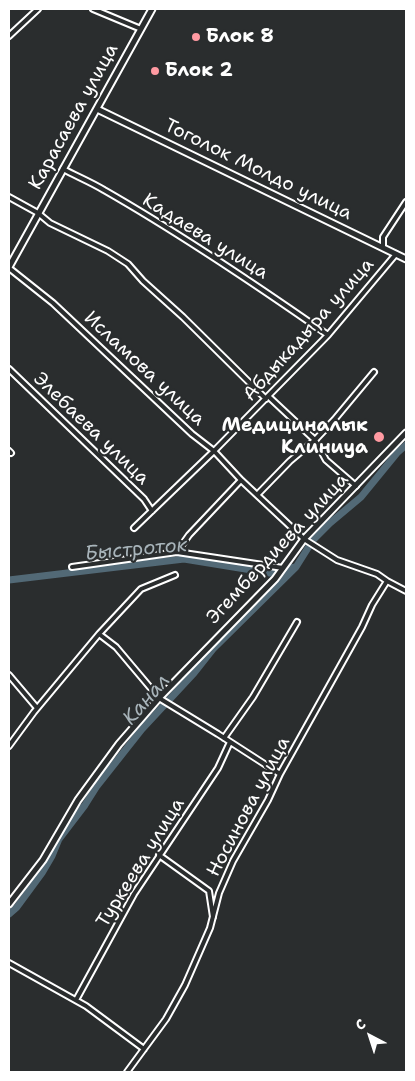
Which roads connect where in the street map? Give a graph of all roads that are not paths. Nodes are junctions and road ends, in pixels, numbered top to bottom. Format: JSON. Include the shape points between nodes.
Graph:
{"nodes":[{"id":1,"x":38,"y":9,"type":"edge"},
{"id":2,"x":93,"y":9,"type":"edge"},
{"id":3,"x":152,"y":9,"type":"edge"},
{"id":4,"x":141,"y":28,"type":"junction"},
{"id":5,"x":9,"y":36,"type":"edge"},
{"id":6,"x":97,"y":109,"type":"junction"},
{"id":7,"x":63,"y":169,"type":"junction"},
{"id":8,"x":9,"y":197,"type":"edge"},
{"id":9,"x":406,"y":202,"type":"edge"},
{"id":10,"x":38,"y":213,"type":"junction"},
{"id":11,"x":383,"y":247,"type":"junction"},
{"id":12,"x":396,"y":254,"type":"junction"},
{"id":13,"x":406,"y":259,"type":"edge"},
{"id":14,"x":9,"y":268,"type":"edge"},
{"id":15,"x":328,"y":335,"type":"junction"},
{"id":16,"x":9,"y":369,"type":"edge"},
{"id":17,"x":374,"y":372,"type":"dead end"},
{"id":18,"x":267,"y":398,"type":"junction"},
{"id":19,"x":406,"y":433,"type":"edge"},
{"id":20,"x":315,"y":440,"type":"junction"},
{"id":21,"x":214,"y":451,"type":"junction"},
{"id":22,"x":241,"y":480,"type":"junction"},
{"id":23,"x":356,"y":486,"type":"junction"},
{"id":24,"x":257,"y":496,"type":"junction"},
{"id":25,"x":152,"y":511,"type":"junction"},
{"id":26,"x":134,"y":528,"type":"dead end"},
{"id":27,"x":304,"y":539,"type":"junction"},
{"id":28,"x":178,"y":552,"type":"junction"},
{"id":29,"x":72,"y":567,"type":"dead end"},
{"id":30,"x":283,"y":568,"type":"junction"},
{"id":31,"x":175,"y":575,"type":"dead end"},
{"id":32,"x":387,"y":581,"type":"junction"},
{"id":33,"x":406,"y":591,"type":"edge"},
{"id":34,"x":297,"y":622,"type":"dead end"},
{"id":35,"x":99,"y":634,"type":"junction"},
{"id":36,"x":9,"y":675,"type":"edge"},
{"id":37,"x":159,"y":698,"type":"junction"},
{"id":38,"x":37,"y":708,"type":"junction"},
{"id":39,"x":224,"y":738,"type":"junction"},
{"id":40,"x":230,"y":742,"type":"junction"},
{"id":41,"x":9,"y":746,"type":"edge"},
{"id":42,"x":280,"y":774,"type":"junction"},
{"id":43,"x":159,"y":855,"type":"junction"},
{"id":44,"x":9,"y":904,"type":"edge"},
{"id":45,"x":213,"y":918,"type":"junction"},
{"id":46,"x":9,"y":963,"type":"edge"},
{"id":47,"x":76,"y":1000,"type":"junction"},
{"id":48,"x":144,"y":1049,"type":"junction"},
{"id":49,"x":127,"y":1072,"type":"edge"}],
"edges":[{"from":1,"to":5,"type":"street"},
{"from":2,"to":4,"type":"street"},
{"from":3,"to":4,"type":"street","name":"Карасаева улица"},
{"from":4,"to":6,"type":"street","name":"Карасаева улица"},
{"from":6,"to":7,"type":"street","name":"Карасаева улица"},
{"from":6,"to":11,"type":"street","name":"Тоголок Молдо улица"},
{"from":7,"to":10,"type":"street","name":"Карасаева улица"},
{"from":7,"to":15,"type":"street","name":"Кадаева улица","via":[[103,189],[254,283]]},
{"from":8,"to":10,"type":"street"},
{"from":9,"to":11,"type":"street","via":[[384,238]]},
{"from":10,"to":14,"type":"street","name":"Карасаева улица"},
{"from":10,"to":18,"type":"street","via":[[50,223],[128,264]]},
{"from":11,"to":12,"type":"street","name":"Тоголок Молдо улица"},
{"from":12,"to":13,"type":"street","name":"Тоголок Молдо улица"},
{"from":12,"to":15,"type":"street","name":"Абдыкадыра улица"},
{"from":14,"to":21,"type":"street","name":"Исламова улица","via":[[54,302],[192,434]]},
{"from":15,"to":18,"type":"street","name":"Абдыкадыра улица"},
{"from":16,"to":25,"type":"street","name":"Элебаева улица","via":[[144,499]]},
{"from":17,"to":20,"type":"street"},
{"from":18,"to":20,"type":"street"},
{"from":18,"to":21,"type":"street","name":"Абдыкадыра улица"},
{"from":19,"to":23,"type":"street","name":"Эгембердиева улица"},
{"from":20,"to":23,"type":"street","via":[[326,460]]},
{"from":20,"to":24,"type":"street"},
{"from":21,"to":22,"type":"street","name":"Исламова улица"},
{"from":21,"to":25,"type":"street","name":"Абдыкадыра улица"},
{"from":22,"to":24,"type":"street","name":"Исламова улица"},
{"from":22,"to":28,"type":"street","via":[[188,535]]},
{"from":23,"to":27,"type":"street","name":"Эгембердиева улица"},
{"from":24,"to":27,"type":"street","name":"Исламова улица"},
{"from":25,"to":26,"type":"street","name":"Абдыкадыра улица"},
{"from":27,"to":30,"type":"street","name":"Эгембердиева улица"},
{"from":27,"to":32,"type":"street","name":"Исламова улица","via":[[337,560],[377,574]]},
{"from":28,"to":29,"type":"street"},
{"from":28,"to":30,"type":"street"},
{"from":30,"to":37,"type":"street","name":"Эгембердиева улица"},
{"from":31,"to":35,"type":"street","via":[[141,589]]},
{"from":32,"to":33,"type":"street","name":"Исламова улица"},
{"from":32,"to":42,"type":"street","name":"Носинова улица"},
{"from":34,"to":39,"type":"street","via":[[253,697]]},
{"from":35,"to":37,"type":"street","via":[[116,646]]},
{"from":35,"to":38,"type":"street"},
{"from":36,"to":38,"type":"street"},
{"from":37,"to":39,"type":"street"},
{"from":37,"to":44,"type":"street","name":"Эгембердиева улица","via":[[119,744],[78,800],[43,860]]},
{"from":38,"to":41,"type":"street"},
{"from":39,"to":40,"type":"street"},
{"from":40,"to":42,"type":"street"},
{"from":40,"to":43,"type":"street","name":"Туркеева улица","via":[[218,768]]},
{"from":42,"to":45,"type":"street","name":"Носинова улица","via":[[233,861]]},
{"from":43,"to":45,"type":"street","via":[[209,891]]},
{"from":43,"to":47,"type":"street","name":"Туркеева улица"},
{"from":45,"to":48,"type":"street","name":"Носинова улица","via":[[185,985]]},
{"from":46,"to":47,"type":"street"},
{"from":47,"to":48,"type":"street"},
{"from":48,"to":49,"type":"street","name":"Носинова улица"}]}
